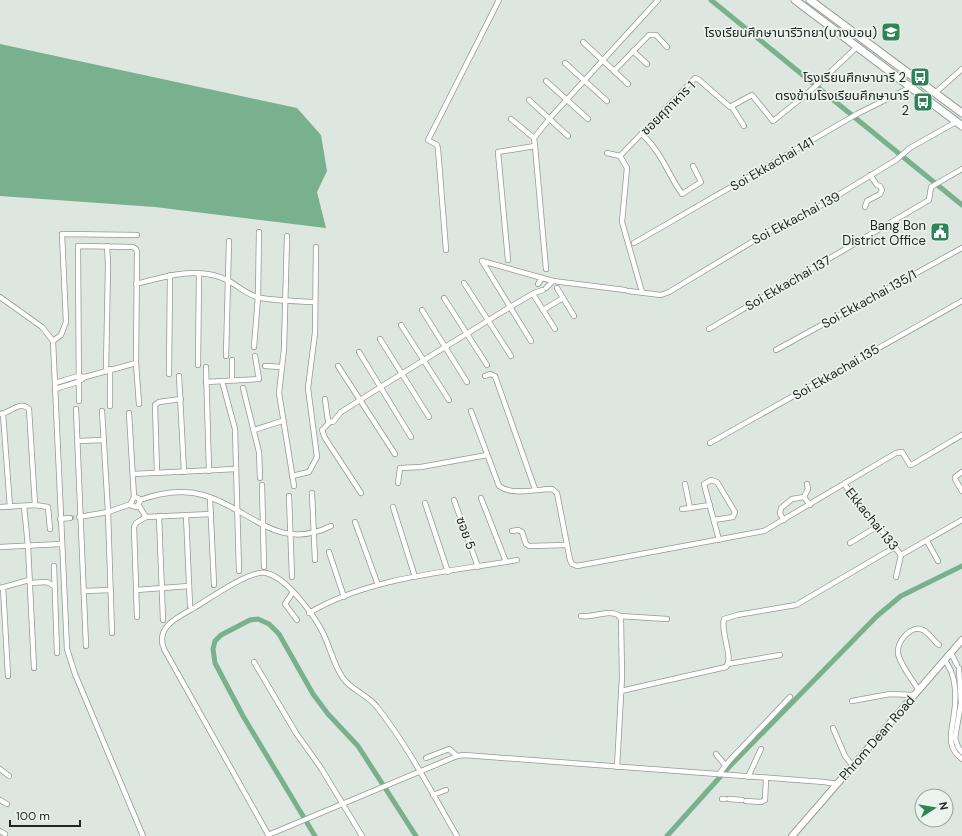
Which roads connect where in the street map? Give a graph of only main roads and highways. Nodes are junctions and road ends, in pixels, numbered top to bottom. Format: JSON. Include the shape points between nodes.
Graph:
{"nodes":[{"id":1,"x":795,"y":0,"type":"edge"},
{"id":2,"x":810,"y":0,"type":"edge"},
{"id":3,"x":962,"y":113,"type":"edge"},
{"id":4,"x":959,"y":124,"type":"edge"},
{"id":5,"x":962,"y":640,"type":"edge"},
{"id":6,"x":792,"y":836,"type":"edge"}],
"edges":[{"from":1,"to":4,"type":"main road"},
{"from":2,"to":3,"type":"main road"},
{"from":5,"to":6,"type":"main road","name":"Phrom Dean Road"}]}
